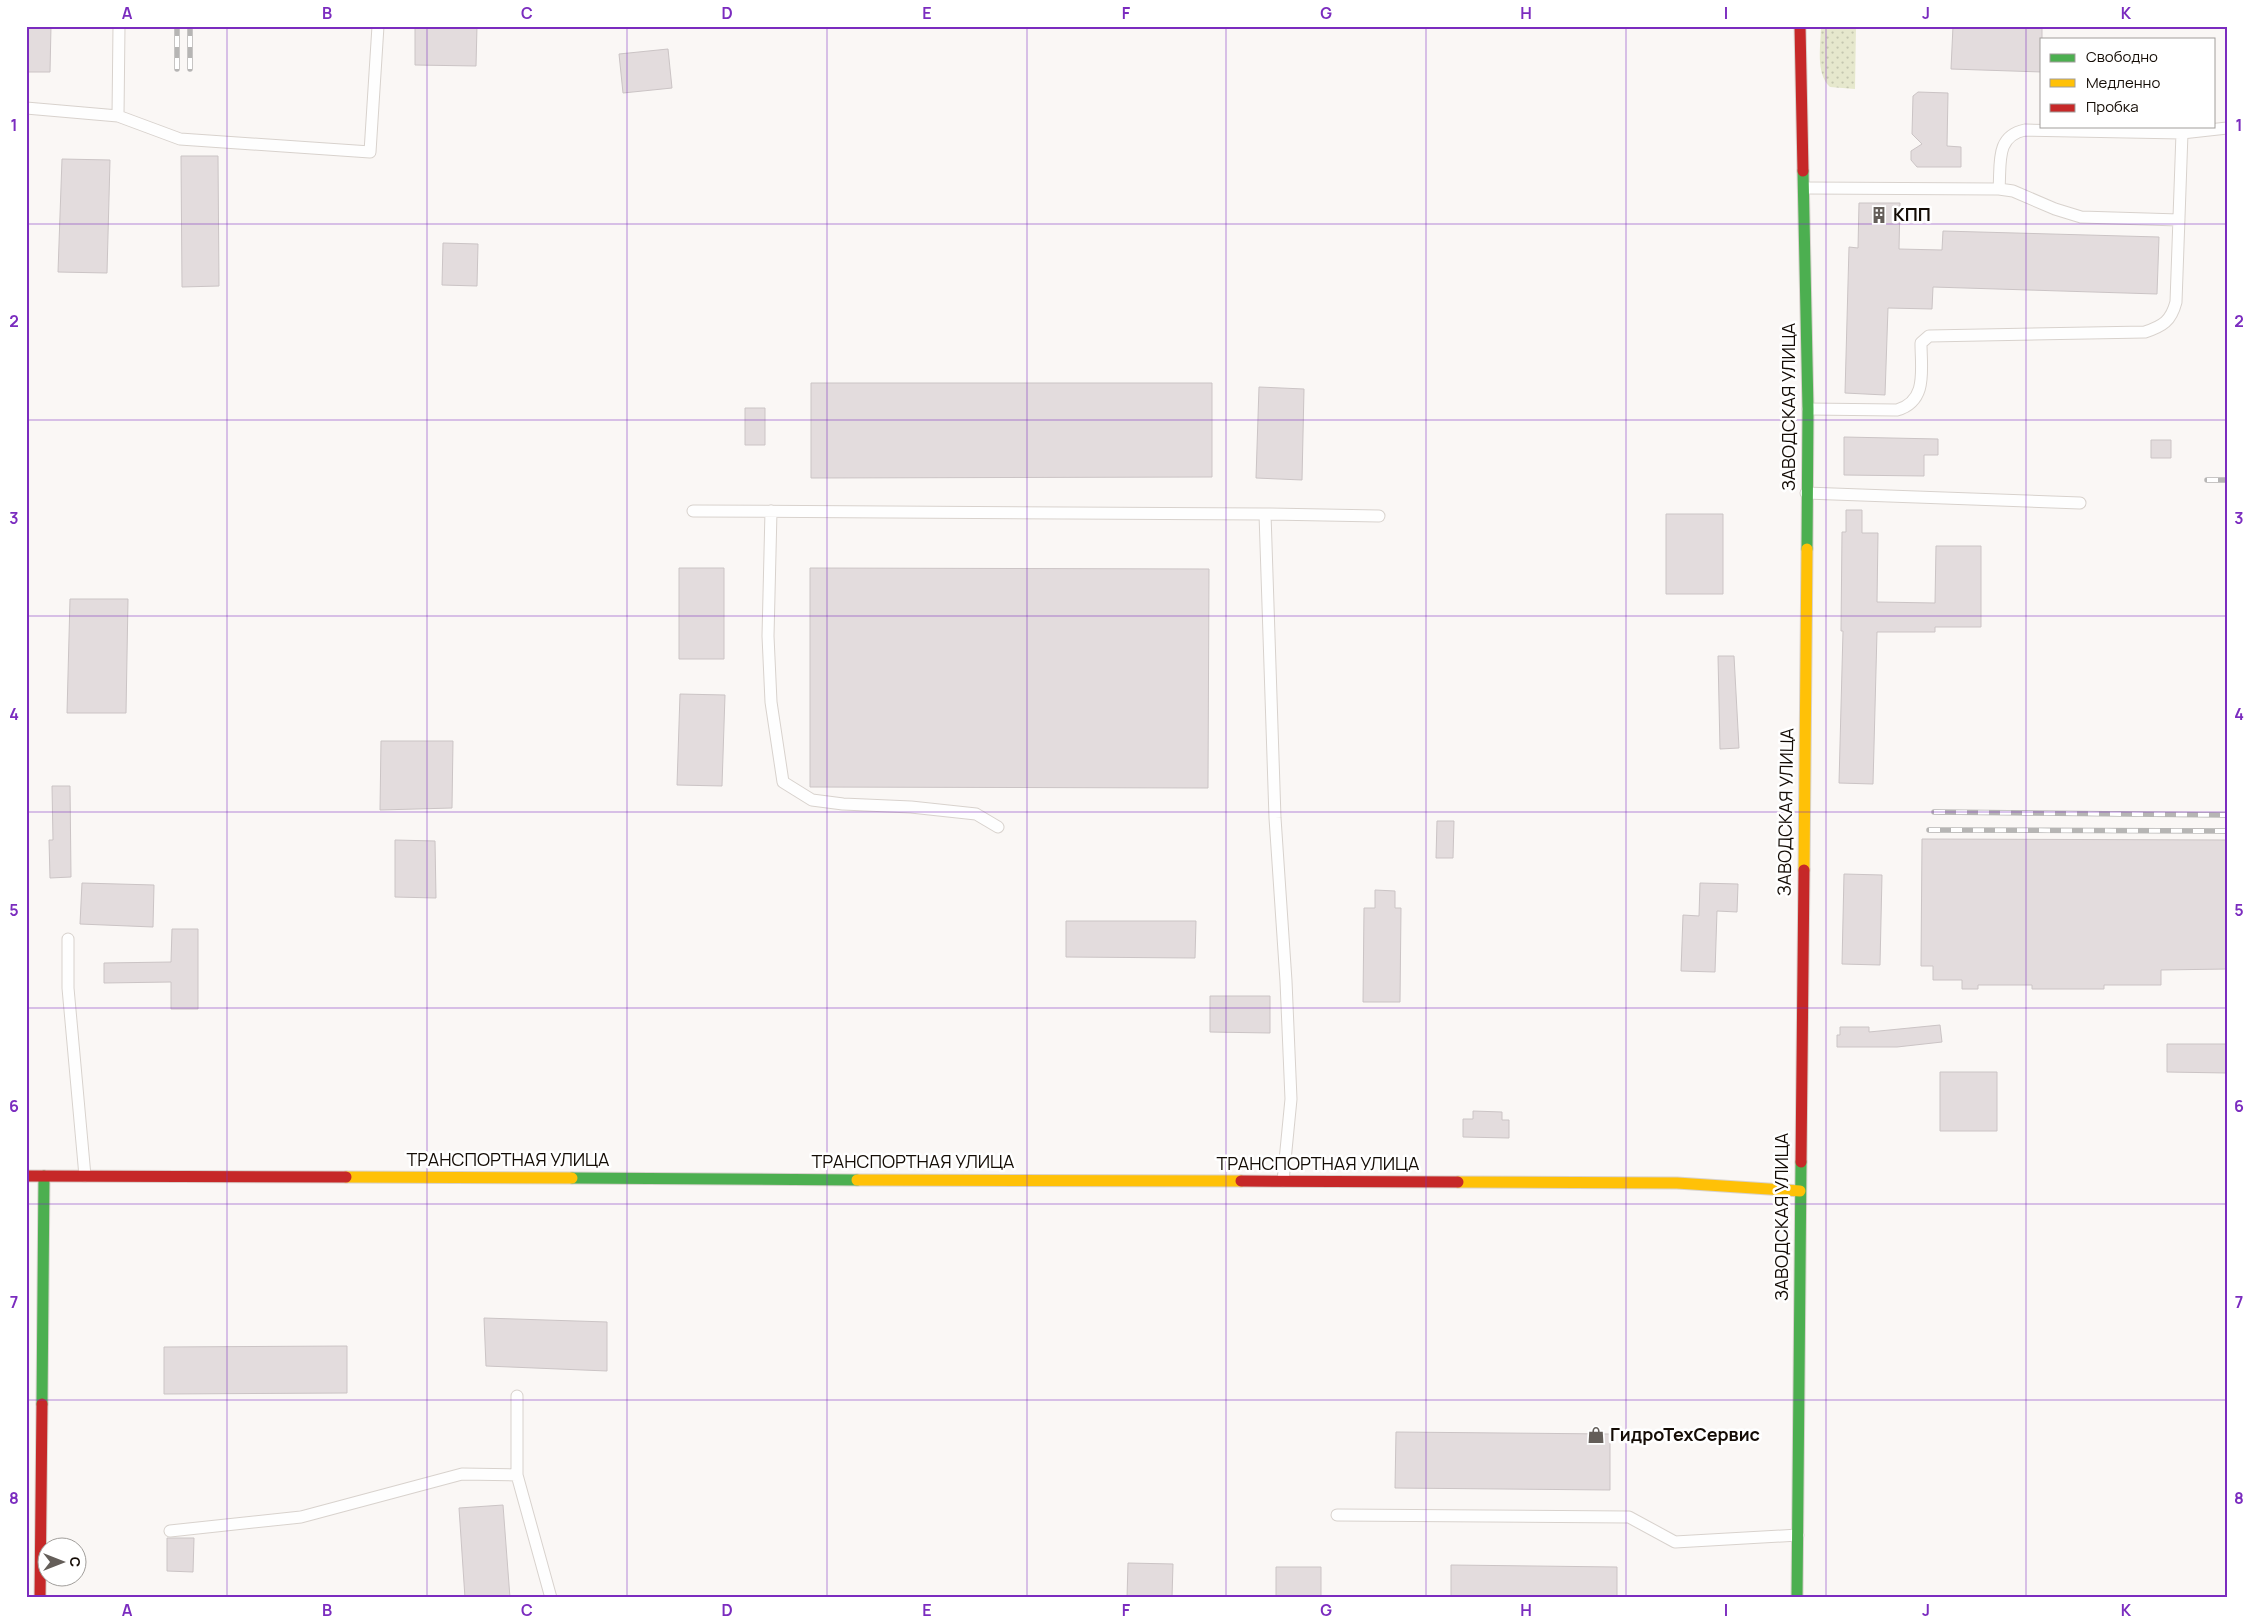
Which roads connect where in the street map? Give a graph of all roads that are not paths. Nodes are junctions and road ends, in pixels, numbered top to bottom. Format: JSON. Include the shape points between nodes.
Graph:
{"nodes":[{"id":1,"x":119,"y":26,"type":"edge"},
{"id":2,"x":378,"y":26,"type":"edge"},
{"id":3,"x":1800,"y":26,"type":"edge"},
{"id":4,"x":26,"y":108,"type":"edge"},
{"id":5,"x":118,"y":116,"type":"junction"},
{"id":6,"x":2227,"y":128,"type":"edge"},
{"id":7,"x":2182,"y":133,"type":"junction"},
{"id":8,"x":1805,"y":188,"type":"junction"},
{"id":9,"x":1999,"y":189,"type":"junction"},
{"id":10,"x":2179,"y":220,"type":"junction"},
{"id":11,"x":1808,"y":409,"type":"junction"},
{"id":12,"x":1806,"y":494,"type":"junction"},
{"id":13,"x":2080,"y":503,"type":"dead end"},
{"id":14,"x":693,"y":511,"type":"dead end"},
{"id":15,"x":771,"y":511,"type":"junction"},
{"id":16,"x":1264,"y":514,"type":"junction"},
{"id":17,"x":1379,"y":516,"type":"dead end"},
{"id":18,"x":998,"y":827,"type":"dead end"},
{"id":19,"x":68,"y":939,"type":"dead end"},
{"id":20,"x":26,"y":1176,"type":"edge"},
{"id":21,"x":44,"y":1176,"type":"junction"},
{"id":22,"x":85,"y":1176,"type":"junction"},
{"id":23,"x":1283,"y":1181,"type":"junction"},
{"id":24,"x":1800,"y":1191,"type":"junction"},
{"id":25,"x":517,"y":1396,"type":"dead end"},
{"id":26,"x":517,"y":1475,"type":"junction"},
{"id":27,"x":1338,"y":1516,"type":"dead end"},
{"id":28,"x":170,"y":1531,"type":"dead end"},
{"id":29,"x":1798,"y":1534,"type":"junction"},
{"id":30,"x":40,"y":1598,"type":"edge"},
{"id":31,"x":551,"y":1598,"type":"edge"},
{"id":32,"x":1797,"y":1598,"type":"edge"}],
"edges":[{"from":1,"to":5,"type":"lane"},
{"from":2,"to":5,"type":"lane","via":[[370,152],[180,139]]},
{"from":3,"to":8,"type":"street","name":"ЗАВОДСКАЯ УЛИЦА"},
{"from":4,"to":5,"type":"lane"},
{"from":6,"to":7,"type":"lane"},
{"from":7,"to":9,"type":"lane","via":[[2016,132],[2001,146]]},
{"from":7,"to":10,"type":"lane"},
{"from":8,"to":9,"type":"lane"},
{"from":8,"to":11,"type":"street","name":"ЗАВОДСКАЯ УЛИЦА"},
{"from":9,"to":10,"type":"lane","via":[[2013,191],[2055,210],[2081,217]]},
{"from":10,"to":11,"type":"lane","via":[[2176,302],[2165,323],[2154,329],[2145,332],[1930,336],[1921,343],[1919,393],[1914,402],[1897,410]]},
{"from":11,"to":12,"type":"street","name":"ЗАВОДСКАЯ УЛИЦА"},
{"from":12,"to":13,"type":"lane"},
{"from":12,"to":24,"type":"street","name":"ЗАВОДСКАЯ УЛИЦА"},
{"from":14,"to":15,"type":"lane"},
{"from":15,"to":16,"type":"lane"},
{"from":15,"to":18,"type":"lane","via":[[771,702],[784,782],[812,800],[976,814]]},
{"from":16,"to":17,"type":"lane"},
{"from":16,"to":23,"type":"lane","via":[[1275,818],[1291,1099]]},
{"from":19,"to":22,"type":"lane","via":[[68,988]]},
{"from":20,"to":21,"type":"street","name":"ТРАНСПОРТНАЯ УЛИЦА"},
{"from":21,"to":22,"type":"street","name":"ТРАНСПОРТНАЯ УЛИЦА"},
{"from":21,"to":30,"type":"street"},
{"from":22,"to":23,"type":"street","name":"ТРАНСПОРТНАЯ УЛИЦА"},
{"from":23,"to":24,"type":"street","name":"ТРАНСПОРТНАЯ УЛИЦА","via":[[1677,1183]]},
{"from":24,"to":29,"type":"street","name":"ЗАВОДСКАЯ УЛИЦА"},
{"from":25,"to":26,"type":"lane"},
{"from":26,"to":28,"type":"lane","via":[[462,1474],[301,1517]]},
{"from":26,"to":31,"type":"lane"},
{"from":27,"to":29,"type":"lane","via":[[1629,1517],[1675,1542]]},
{"from":29,"to":32,"type":"street","name":"ЗАВОДСКАЯ УЛИЦА"}]}
